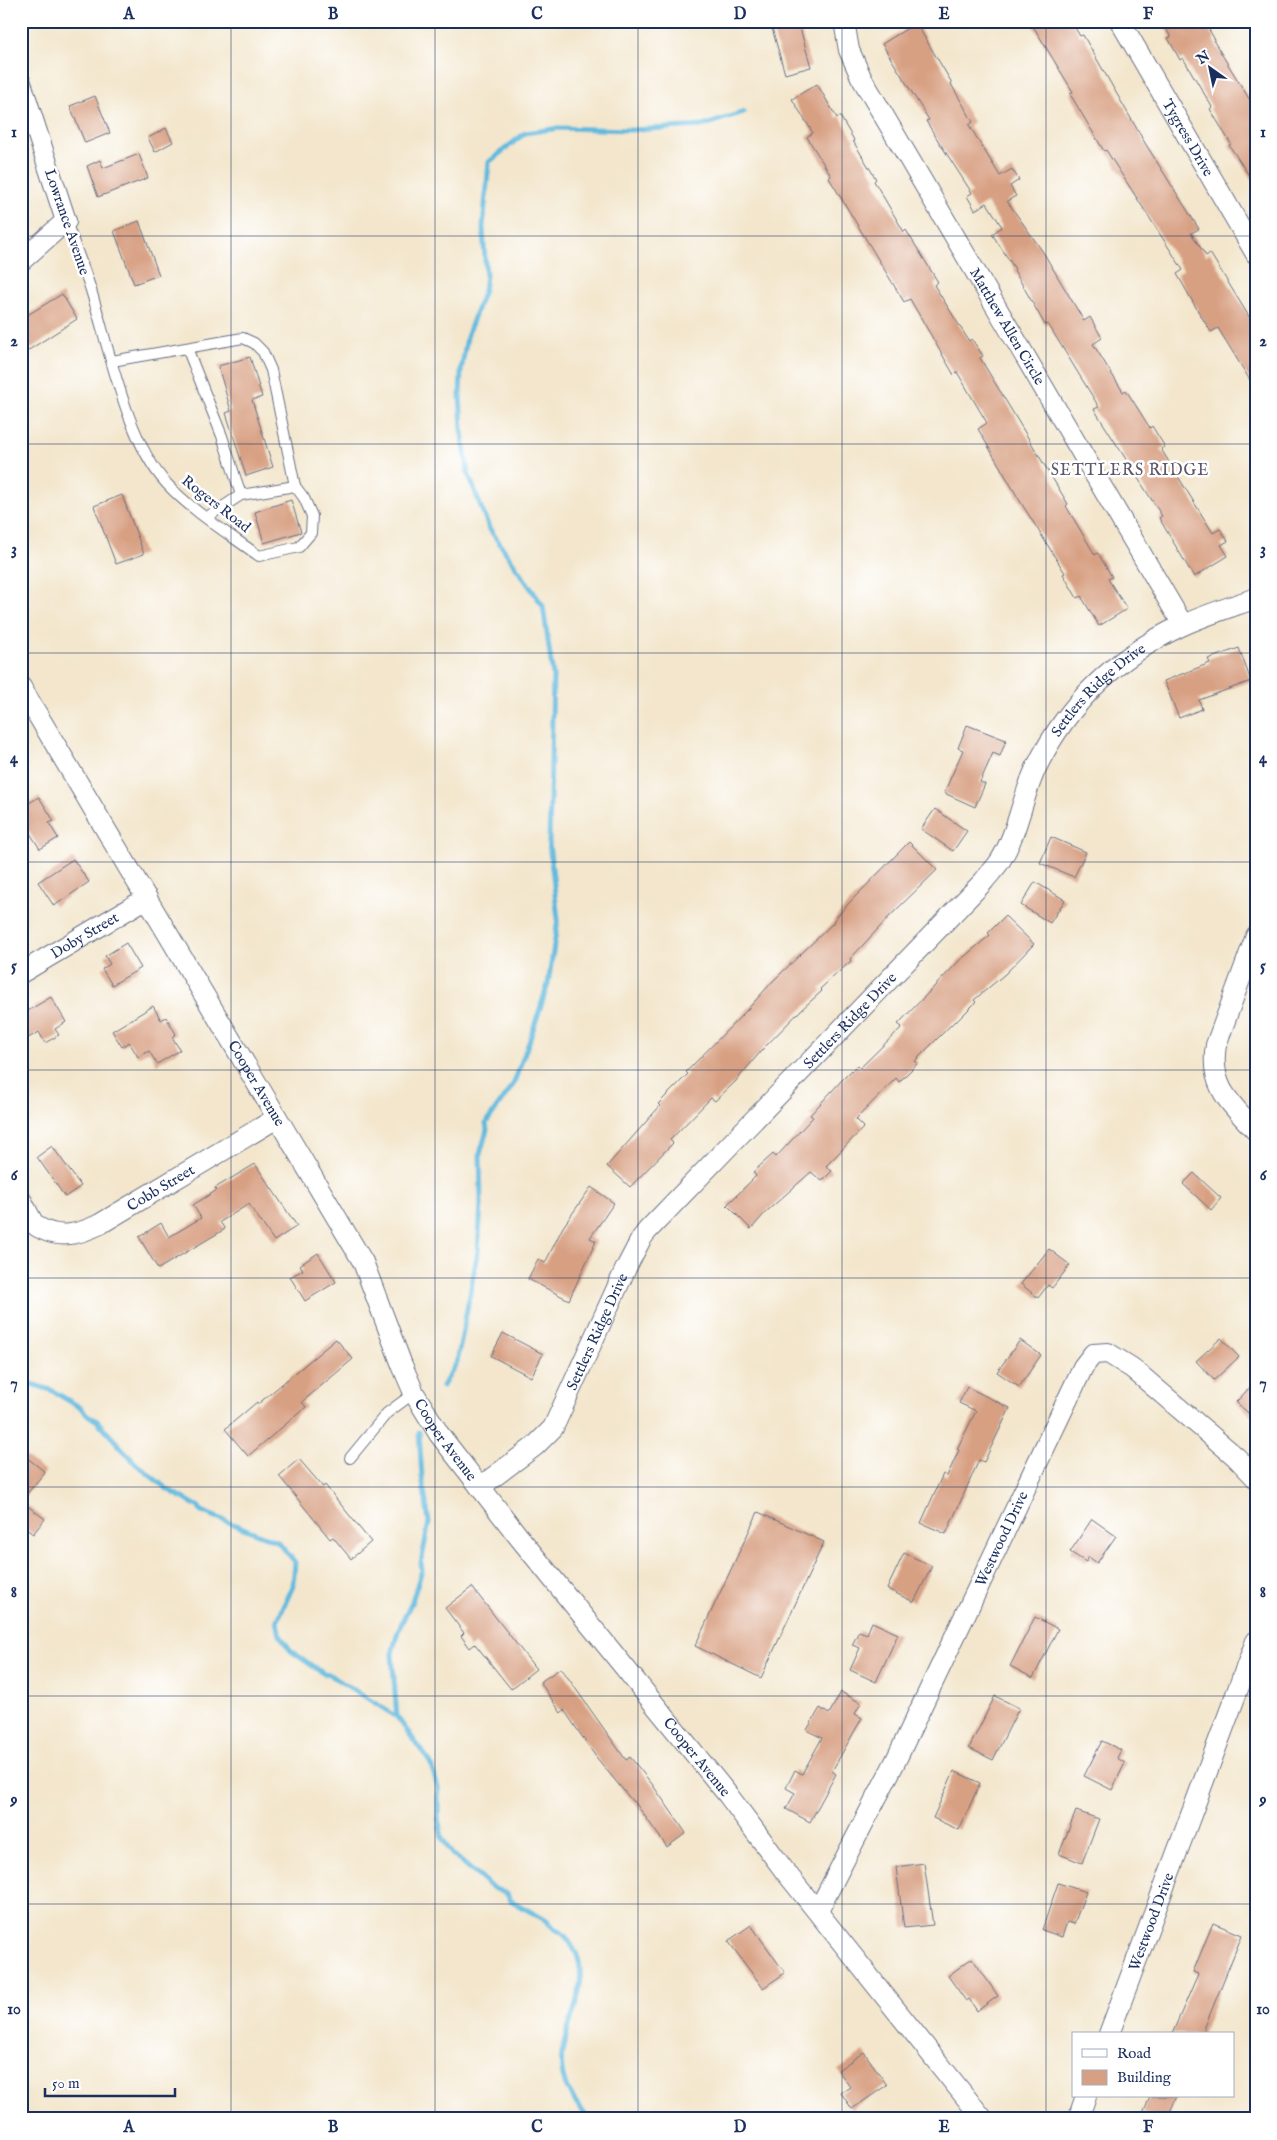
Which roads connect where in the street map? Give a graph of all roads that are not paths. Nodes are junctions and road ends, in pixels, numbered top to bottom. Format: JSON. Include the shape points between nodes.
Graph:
{"nodes":[{"id":1,"x":844,"y":21,"type":"edge"},
{"id":2,"x":1120,"y":21,"type":"edge"},
{"id":3,"x":21,"y":83,"type":"edge"},
{"id":4,"x":66,"y":221,"type":"junction"},
{"id":5,"x":1256,"y":254,"type":"edge"},
{"id":6,"x":21,"y":261,"type":"edge"},
{"id":7,"x":187,"y":348,"type":"junction"},
{"id":8,"x":112,"y":361,"type":"junction"},
{"id":9,"x":295,"y":486,"type":"junction"},
{"id":10,"x":241,"y":495,"type":"junction"},
{"id":11,"x":207,"y":517,"type":"junction"},
{"id":12,"x":1256,"y":598,"type":"edge"},
{"id":13,"x":1183,"y":625,"type":"junction"},
{"id":14,"x":21,"y":687,"type":"edge"},
{"id":15,"x":147,"y":898,"type":"junction"},
{"id":16,"x":1256,"y":936,"type":"edge"},
{"id":17,"x":21,"y":973,"type":"edge"},
{"id":18,"x":277,"y":1118,"type":"junction"},
{"id":19,"x":1256,"y":1131,"type":"edge"},
{"id":20,"x":21,"y":1200,"type":"edge"},
{"id":21,"x":414,"y":1393,"type":"junction"},
{"id":22,"x":350,"y":1458,"type":"dead end"},
{"id":23,"x":1256,"y":1478,"type":"edge"},
{"id":24,"x":480,"y":1487,"type":"junction"},
{"id":25,"x":1256,"y":1641,"type":"edge"},
{"id":26,"x":818,"y":1910,"type":"junction"},
{"id":27,"x":1110,"y":2032,"type":"edge"},
{"id":28,"x":1085,"y":2098,"type":"edge"},
{"id":29,"x":983,"y":2119,"type":"edge"},
{"id":30,"x":1078,"y":2119,"type":"edge"}],
"edges":[{"from":1,"to":13,"type":"street","name":"Matthew Allen Circle","via":[[849,50],[861,77]]},
{"from":2,"to":5,"type":"street","name":"Tygress Drive"},
{"from":3,"to":4,"type":"street","name":"Lowrance Avenue"},
{"from":4,"to":6,"type":"street"},
{"from":4,"to":8,"type":"lane","name":"Lowrance Avenue"},
{"from":7,"to":8,"type":"lane"},
{"from":7,"to":9,"type":"lane","via":[[243,338],[263,352],[271,370]]},
{"from":7,"to":10,"type":"lane","via":[[222,436]]},
{"from":8,"to":11,"type":"lane","name":"Rogers Road","via":[[127,410],[153,466],[171,488]]},
{"from":9,"to":10,"type":"lane"},
{"from":9,"to":11,"type":"lane","name":"Rogers Road","via":[[312,516],[311,533],[299,547],[259,556]]},
{"from":10,"to":11,"type":"lane"},
{"from":12,"to":13,"type":"street","name":"Settlers Ridge Drive"},
{"from":13,"to":24,"type":"street","name":"Settlers Ridge Drive","via":[[1122,661],[1076,704],[1054,733],[1036,767],[1000,861],[640,1239],[553,1428],[535,1446]]},
{"from":14,"to":15,"type":"street","name":"Cooper Avenue"},
{"from":15,"to":17,"type":"street","name":"Doby Street"},
{"from":15,"to":18,"type":"street","name":"Cooper Avenue"},
{"from":16,"to":19,"type":"street","via":[[1214,1058],[1218,1085],[1231,1105]]},
{"from":18,"to":20,"type":"street","name":"Cobb Street","via":[[80,1234],[59,1234],[37,1226]]},
{"from":18,"to":21,"type":"street","name":"Cooper Avenue","via":[[363,1262]]},
{"from":21,"to":22,"type":"lane","via":[[386,1413]]},
{"from":21,"to":24,"type":"street","name":"Cooper Avenue","via":[[439,1434]]},
{"from":23,"to":26,"type":"street","name":"Westwood Drive","via":[[1132,1368],[1108,1353],[1093,1354],[1083,1367],[896,1760]]},
{"from":24,"to":26,"type":"street","name":"Cooper Avenue"},
{"from":25,"to":27,"type":"street","name":"Westwood Drive"},
{"from":26,"to":29,"type":"street","name":"Cooper Avenue"},
{"from":28,"to":30,"type":"street"}]}
